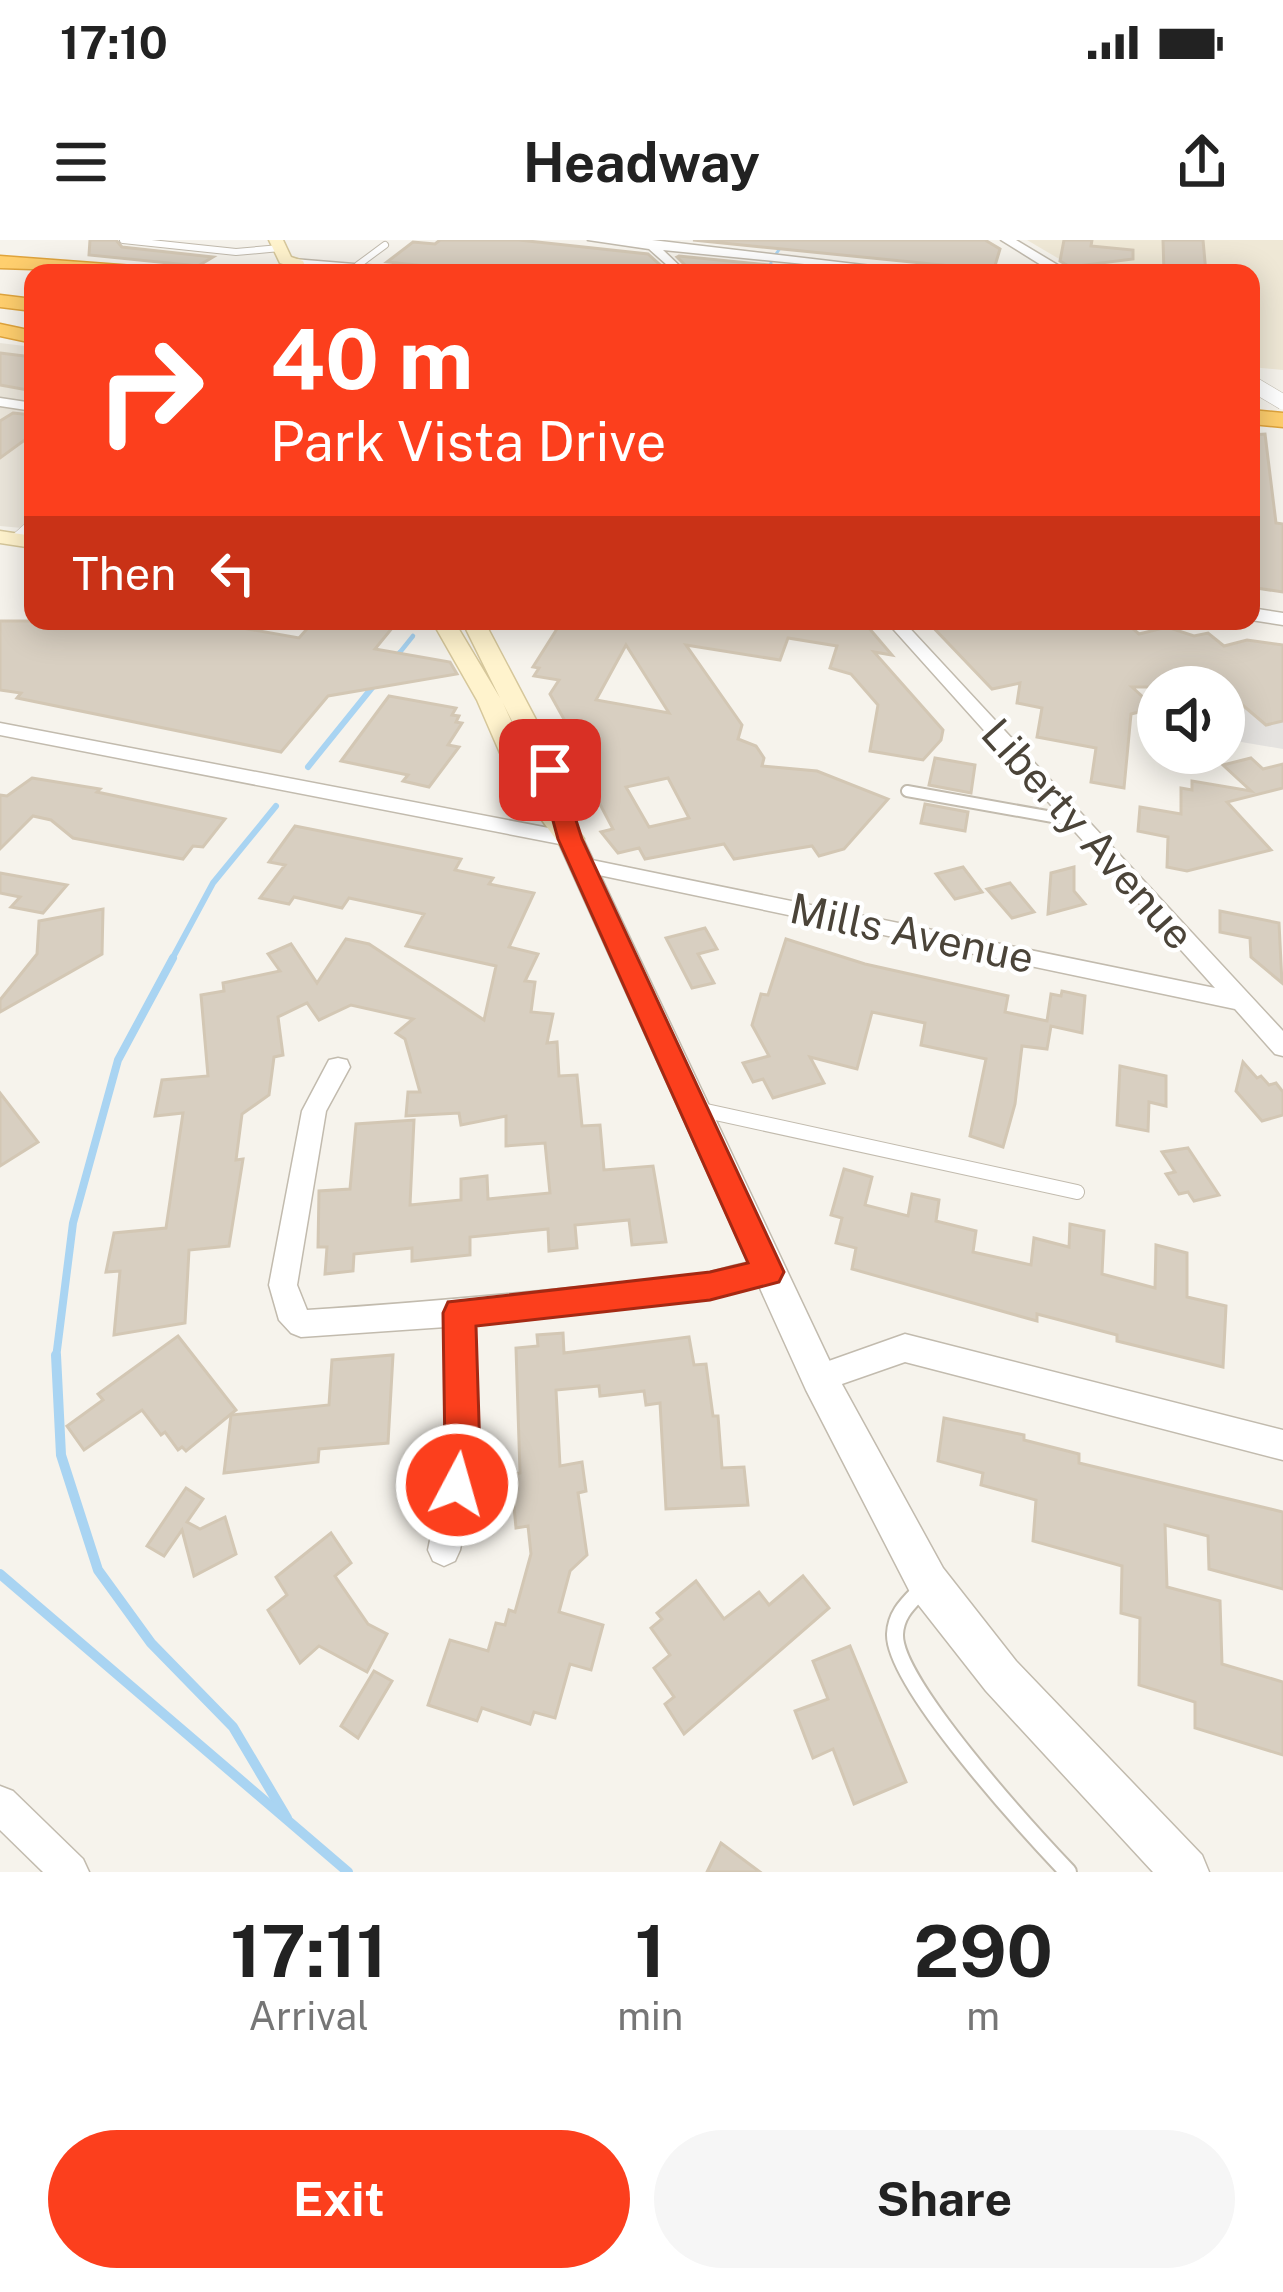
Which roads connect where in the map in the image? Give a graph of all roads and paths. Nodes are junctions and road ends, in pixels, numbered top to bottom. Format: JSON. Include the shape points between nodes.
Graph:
{"nodes":[{"id":1,"x":123,"y":240,"type":"edge"},
{"id":2,"x":592,"y":240,"type":"edge"},
{"id":3,"x":1007,"y":240,"type":"edge"},
{"id":4,"x":648,"y":243,"type":"edge"},
{"id":5,"x":385,"y":245,"type":"dead end"},
{"id":6,"x":280,"y":255,"type":"edge"},
{"id":7,"x":344,"y":264,"type":"edge"},
{"id":8,"x":361,"y":264,"type":"edge"},
{"id":9,"x":672,"y":264,"type":"edge"},
{"id":10,"x":843,"y":264,"type":"edge"},
{"id":11,"x":1048,"y":264,"type":"edge"},
{"id":12,"x":447,"y":630,"type":"edge"},
{"id":13,"x":478,"y":630,"type":"edge"},
{"id":14,"x":902,"y":630,"type":"edge"},
{"id":15,"x":0,"y":729,"type":"edge"},
{"id":16,"x":907,"y":790,"type":"dead end"},
{"id":17,"x":1076,"y":821,"type":"junction"},
{"id":18,"x":576,"y":852,"type":"junction"},
{"id":19,"x":1242,"y":1002,"type":"junction"},
{"id":20,"x":1283,"y":1047,"type":"edge"},
{"id":21,"x":338,"y":1067,"type":"dead end"},
{"id":22,"x":692,"y":1108,"type":"junction"},
{"id":23,"x":1077,"y":1192,"type":"dead end"},
{"id":24,"x":768,"y":1272,"type":"junction"},
{"id":25,"x":460,"y":1313,"type":"junction"},
{"id":26,"x":819,"y":1378,"type":"junction"},
{"id":27,"x":1283,"y":1445,"type":"edge"},
{"id":28,"x":444,"y":1550,"type":"dead end"},
{"id":29,"x":928,"y":1583,"type":"junction"},
{"id":30,"x":0,"y":1804,"type":"edge"},
{"id":31,"x":70,"y":1872,"type":"edge"},
{"id":32,"x":1067,"y":1872,"type":"edge"},
{"id":33,"x":1185,"y":1872,"type":"edge"}],
"edges":[{"from":1,"to":6,"type":"lane"},
{"from":2,"to":4,"type":"street"},
{"from":3,"to":11,"type":"street"},
{"from":4,"to":9,"type":"street"},
{"from":4,"to":10,"type":"street"},
{"from":5,"to":8,"type":"lane"},
{"from":6,"to":7,"type":"street"},
{"from":12,"to":18,"type":"main road","via":[[523,776]]},
{"from":13,"to":18,"type":"main road","via":[[550,770]]},
{"from":14,"to":17,"type":"street","name":"Liberty Avenue"},
{"from":15,"to":18,"type":"street","name":"Mills Avenue"},
{"from":16,"to":17,"type":"lane"},
{"from":17,"to":19,"type":"street","name":"Liberty Avenue"},
{"from":18,"to":19,"type":"street","name":"Mills Avenue"},
{"from":18,"to":22,"type":"street"},
{"from":19,"to":20,"type":"street","name":"Liberty Avenue"},
{"from":21,"to":25,"type":"street","via":[[314,1111],[283,1285],[289,1311],[314,1326]]},
{"from":22,"to":23,"type":"lane"},
{"from":22,"to":24,"type":"street"},
{"from":24,"to":25,"type":"street","via":[[710,1286]]},
{"from":24,"to":26,"type":"street"},
{"from":25,"to":28,"type":"street","via":[[463,1453]]},
{"from":26,"to":27,"type":"street","via":[[905,1348]]},
{"from":26,"to":29,"type":"street"},
{"from":29,"to":32,"type":"lane","via":[[897,1616],[893,1640],[984,1782]]},
{"from":29,"to":33,"type":"street","via":[[1001,1676]]},
{"from":30,"to":31,"type":"street"}]}
